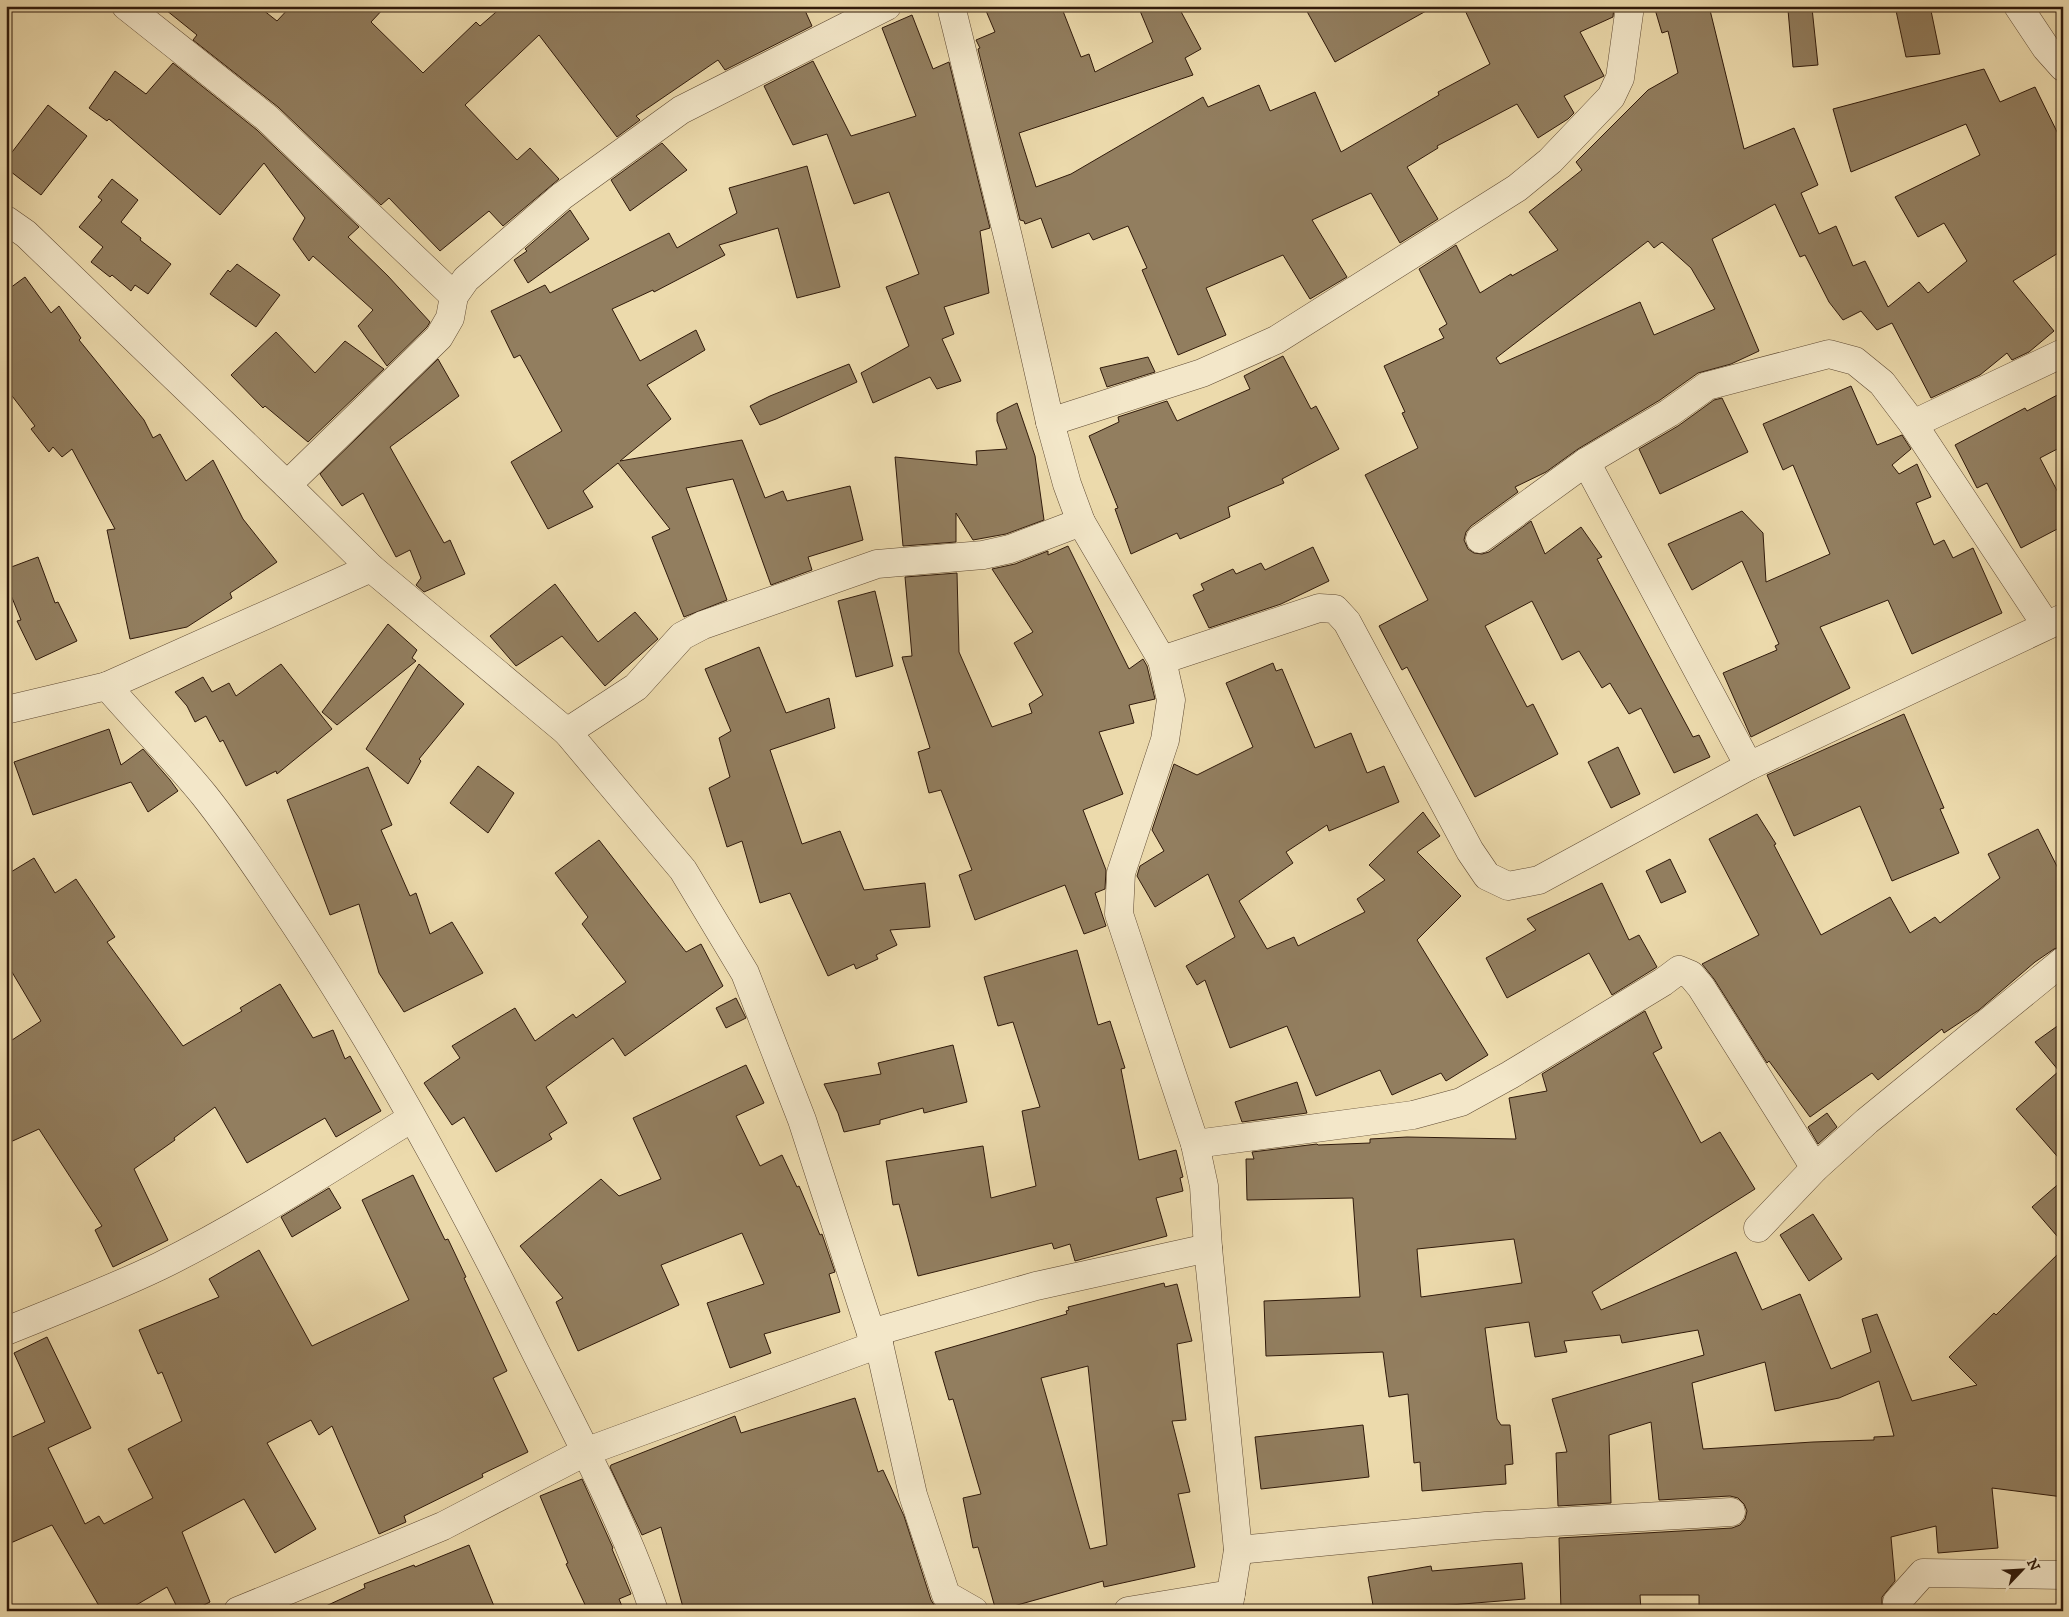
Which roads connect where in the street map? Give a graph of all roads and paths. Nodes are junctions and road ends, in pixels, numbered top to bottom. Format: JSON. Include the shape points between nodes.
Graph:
{"nodes":[{"id":1,"x":126,"y":6,"type":"edge"},
{"id":2,"x":888,"y":6,"type":"edge"},
{"id":3,"x":951,"y":6,"type":"edge"},
{"id":4,"x":1630,"y":6,"type":"edge"},
{"id":5,"x":2018,"y":6,"type":"edge"},
{"id":6,"x":2063,"y":67,"type":"edge"},
{"id":7,"x":6,"y":220,"type":"edge"},
{"id":8,"x":454,"y":296,"type":"junction"},
{"id":9,"x":2063,"y":353,"type":"edge"},
{"id":10,"x":1050,"y":422,"type":"junction"},
{"id":11,"x":1914,"y":424,"type":"junction"},
{"id":12,"x":1586,"y":462,"type":"junction"},
{"id":13,"x":288,"y":484,"type":"junction"},
{"id":14,"x":1081,"y":522,"type":"junction"},
{"id":15,"x":1480,"y":539,"type":"dead end"},
{"id":16,"x":371,"y":568,"type":"junction"},
{"id":17,"x":2054,"y":621,"type":"edge"},
{"id":18,"x":1162,"y":660,"type":"junction"},
{"id":19,"x":107,"y":686,"type":"junction"},
{"id":20,"x":6,"y":710,"type":"edge"},
{"id":21,"x":567,"y":732,"type":"junction"},
{"id":22,"x":1750,"y":766,"type":"junction"},
{"id":23,"x":2063,"y":961,"type":"edge"},
{"id":24,"x":412,"y":1118,"type":"junction"},
{"id":25,"x":1195,"y":1144,"type":"junction"},
{"id":26,"x":1815,"y":1168,"type":"junction"},
{"id":27,"x":1758,"y":1228,"type":"dead end"},
{"id":28,"x":1208,"y":1248,"type":"junction"},
{"id":29,"x":6,"y":1331,"type":"edge"},
{"id":30,"x":875,"y":1338,"type":"junction"},
{"id":31,"x":585,"y":1452,"type":"junction"},
{"id":32,"x":1730,"y":1512,"type":"dead end"},
{"id":33,"x":1238,"y":1550,"type":"junction"},
{"id":34,"x":2063,"y":1575,"type":"edge"},
{"id":35,"x":1229,"y":1602,"type":"edge"},
{"id":36,"x":238,"y":1611,"type":"edge"},
{"id":37,"x":654,"y":1611,"type":"edge"},
{"id":38,"x":974,"y":1611,"type":"edge"},
{"id":39,"x":1128,"y":1611,"type":"edge"},
{"id":40,"x":1898,"y":1611,"type":"edge"}],
"edges":[{"from":1,"to":8,"type":"street","via":[[267,118]]},
{"from":2,"to":8,"type":"street","via":[[681,110],[562,196],[466,279]]},
{"from":3,"to":10,"type":"street"},
{"from":4,"to":10,"type":"street","via":[[1620,78],[1611,98],[1550,160],[1517,188],[1276,340],[1202,372]]},
{"from":5,"to":6,"type":"street"},
{"from":7,"to":13,"type":"street","via":[[26,234]]},
{"from":8,"to":13,"type":"street","via":[[450,318],[439,337]]},
{"from":9,"to":11,"type":"street"},
{"from":10,"to":14,"type":"street"},
{"from":11,"to":12,"type":"street","via":[[1882,383],[1855,362],[1829,354],[1707,386],[1669,413]]},
{"from":11,"to":17,"type":"street"},
{"from":12,"to":15,"type":"street"},
{"from":12,"to":22,"type":"street"},
{"from":13,"to":16,"type":"street"},
{"from":14,"to":18,"type":"street"},
{"from":14,"to":21,"type":"street","via":[[1010,549],[983,555],[877,564],[703,625],[682,636],[636,687]]},
{"from":16,"to":19,"type":"street"},
{"from":16,"to":21,"type":"street"},
{"from":17,"to":22,"type":"street"},
{"from":18,"to":22,"type":"street","via":[[1319,608],[1335,609],[1347,622],[1470,851],[1487,876],[1508,886],[1539,880]]},
{"from":18,"to":25,"type":"street","via":[[1171,700],[1165,740],[1121,873],[1119,914]]},
{"from":19,"to":20,"type":"street"},
{"from":19,"to":24,"type":"street","via":[[204,796],[264,878],[335,985]]},
{"from":21,"to":30,"type":"street","via":[[683,870],[745,973],[802,1120]]},
{"from":23,"to":26,"type":"street","via":[[1867,1120]]},
{"from":24,"to":29,"type":"street","via":[[252,1216],[160,1265]]},
{"from":24,"to":31,"type":"street","via":[[487,1254]]},
{"from":25,"to":26,"type":"street","via":[[1414,1115],[1461,1102],[1527,1065],[1679,970],[1691,975],[1701,987]]},
{"from":25,"to":28,"type":"street","via":[[1204,1186]]},
{"from":26,"to":27,"type":"street"},
{"from":28,"to":30,"type":"street","via":[[1036,1286]]},
{"from":28,"to":33,"type":"street"},
{"from":30,"to":31,"type":"street"},
{"from":30,"to":38,"type":"street","via":[[913,1496],[939,1576],[946,1595]]},
{"from":31,"to":36,"type":"street","via":[[443,1526]]},
{"from":31,"to":37,"type":"street","via":[[641,1572]]},
{"from":32,"to":33,"type":"street","via":[[1486,1526]]},
{"from":33,"to":35,"type":"street"},
{"from":34,"to":40,"type":"street","via":[[1923,1573],[1897,1602]]},
{"from":35,"to":39,"type":"street"}]}
